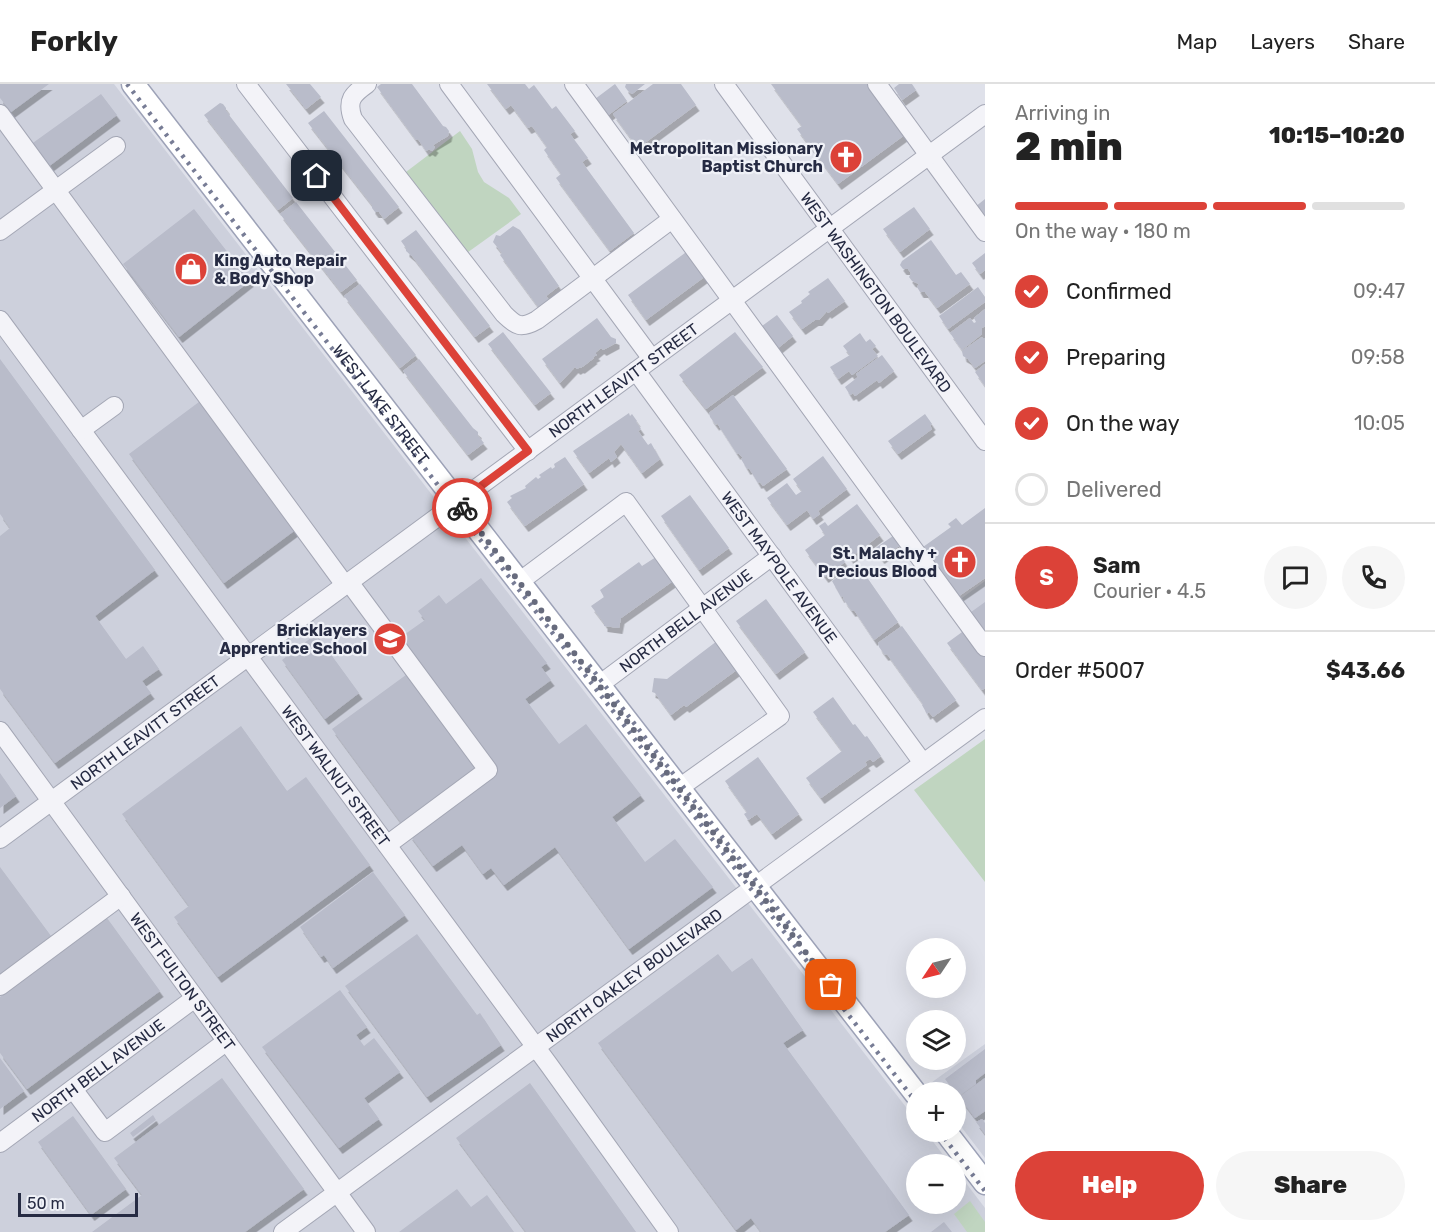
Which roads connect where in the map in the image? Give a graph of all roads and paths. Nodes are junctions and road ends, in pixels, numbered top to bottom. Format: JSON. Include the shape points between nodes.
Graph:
{"nodes":[{"id":1,"x":133,"y":84,"type":"edge"},
{"id":2,"x":246,"y":84,"type":"edge"},
{"id":3,"x":367,"y":84,"type":"edge"},
{"id":4,"x":449,"y":84,"type":"edge"},
{"id":5,"x":574,"y":84,"type":"edge"},
{"id":6,"x":724,"y":84,"type":"edge"},
{"id":7,"x":877,"y":84,"type":"edge"},
{"id":8,"x":0,"y":114,"type":"edge"},
{"id":9,"x":985,"y":114,"type":"edge"},
{"id":10,"x":116,"y":146,"type":"dead end"},
{"id":11,"x":929,"y":155,"type":"junction"},
{"id":12,"x":56,"y":190,"type":"junction"},
{"id":13,"x":672,"y":219,"type":"junction"},
{"id":14,"x":830,"y":228,"type":"junction"},
{"id":15,"x":0,"y":231,"type":"edge"},
{"id":16,"x":985,"y":232,"type":"edge"},
{"id":17,"x":592,"y":278,"type":"junction"},
{"id":18,"x":732,"y":300,"type":"junction"},
{"id":19,"x":0,"y":320,"type":"edge"},
{"id":20,"x":652,"y":359,"type":"junction"},
{"id":21,"x":636,"y":371,"type":"junction"},
{"id":22,"x":114,"y":406,"type":"dead end"},
{"id":23,"x":81,"y":430,"type":"junction"},
{"id":24,"x":985,"y":441,"type":"edge"},
{"id":25,"x":528,"y":451,"type":"junction"},
{"id":26,"x":458,"y":503,"type":"junction"},
{"id":27,"x":772,"y":556,"type":"junction"},
{"id":28,"x":519,"y":582,"type":"junction"},
{"id":29,"x":347,"y":584,"type":"junction"},
{"id":30,"x":703,"y":608,"type":"junction"},
{"id":31,"x":985,"y":647,"type":"edge"},
{"id":32,"x":248,"y":657,"type":"junction"},
{"id":33,"x":598,"y":685,"type":"junction"},
{"id":34,"x":985,"y":718,"type":"edge"},
{"id":35,"x":0,"y":731,"type":"edge"},
{"id":36,"x":923,"y":763,"type":"junction"},
{"id":37,"x":679,"y":788,"type":"junction"},
{"id":38,"x":52,"y":801,"type":"junction"},
{"id":39,"x":0,"y":839,"type":"edge"},
{"id":40,"x":387,"y":845,"type":"junction"},
{"id":41,"x":755,"y":886,"type":"junction"},
{"id":42,"x":121,"y":896,"type":"junction"},
{"id":43,"x":0,"y":986,"type":"edge"},
{"id":44,"x":195,"y":998,"type":"junction"},
{"id":45,"x":227,"y":1041,"type":"junction"},
{"id":46,"x":536,"y":1047,"type":"junction"},
{"id":47,"x":907,"y":1082,"type":"edge"},
{"id":48,"x":73,"y":1089,"type":"junction"},
{"id":49,"x":953,"y":1142,"type":"edge"},
{"id":50,"x":0,"y":1143,"type":"edge"},
{"id":51,"x":985,"y":1183,"type":"edge"},
{"id":52,"x":338,"y":1192,"type":"junction"},
{"id":53,"x":283,"y":1232,"type":"edge"},
{"id":54,"x":366,"y":1232,"type":"edge"},
{"id":55,"x":669,"y":1232,"type":"edge"}],
"edges":[{"from":1,"to":26,"type":"main road","name":"WEST LAKE STREET"},
{"from":2,"to":25,"type":"street"},
{"from":3,"to":17,"type":"street","via":[[354,93],[350,110],[353,119],[512,322],[528,326]]},
{"from":4,"to":17,"type":"street"},
{"from":5,"to":13,"type":"street"},
{"from":6,"to":14,"type":"street","name":"WEST WASHINGTON BOULEVARD"},
{"from":7,"to":11,"type":"street"},
{"from":8,"to":12,"type":"street"},
{"from":9,"to":11,"type":"street","name":"NORTH LEAVITT STREET"},
{"from":10,"to":12,"type":"street"},
{"from":11,"to":14,"type":"street","name":"NORTH LEAVITT STREET"},
{"from":11,"to":16,"type":"street"},
{"from":12,"to":15,"type":"street"},
{"from":12,"to":29,"type":"street"},
{"from":13,"to":17,"type":"street"},
{"from":13,"to":18,"type":"street"},
{"from":14,"to":18,"type":"street","name":"NORTH LEAVITT STREET"},
{"from":14,"to":24,"type":"street","name":"WEST WASHINGTON BOULEVARD"},
{"from":17,"to":20,"type":"street"},
{"from":18,"to":20,"type":"street","name":"NORTH LEAVITT STREET"},
{"from":18,"to":31,"type":"street"},
{"from":19,"to":23,"type":"street","name":"WEST WALNUT STREET"},
{"from":20,"to":21,"type":"street","name":"NORTH LEAVITT STREET"},
{"from":21,"to":25,"type":"street","name":"NORTH LEAVITT STREET"},
{"from":21,"to":27,"type":"street","name":"WEST MAYPOLE AVENUE"},
{"from":22,"to":23,"type":"street"},
{"from":23,"to":32,"type":"street","name":"WEST WALNUT STREET"},
{"from":25,"to":26,"type":"street","name":"NORTH LEAVITT STREET"},
{"from":26,"to":28,"type":"main road","name":"WEST LAKE STREET"},
{"from":26,"to":29,"type":"street","name":"NORTH LEAVITT STREET"},
{"from":27,"to":30,"type":"street","name":"NORTH BELL AVENUE"},
{"from":27,"to":36,"type":"street","name":"WEST MAYPOLE AVENUE"},
{"from":28,"to":30,"type":"street","via":[[626,502]]},
{"from":28,"to":33,"type":"main road","name":"WEST LAKE STREET"},
{"from":29,"to":32,"type":"street","name":"NORTH LEAVITT STREET"},
{"from":29,"to":40,"type":"street","via":[[488,770]]},
{"from":30,"to":33,"type":"street","name":"NORTH BELL AVENUE"},
{"from":30,"to":37,"type":"street","via":[[780,716]]},
{"from":32,"to":38,"type":"street","name":"NORTH LEAVITT STREET"},
{"from":32,"to":40,"type":"street","name":"WEST WALNUT STREET"},
{"from":33,"to":37,"type":"main road","name":"WEST LAKE STREET"},
{"from":34,"to":36,"type":"street","name":"NORTH OAKLEY BOULEVARD"},
{"from":35,"to":38,"type":"street","name":"WEST FULTON STREET"},
{"from":36,"to":41,"type":"street","name":"NORTH OAKLEY BOULEVARD"},
{"from":37,"to":41,"type":"main road","name":"WEST LAKE STREET"},
{"from":38,"to":39,"type":"street","name":"NORTH LEAVITT STREET"},
{"from":38,"to":42,"type":"street","name":"WEST FULTON STREET"},
{"from":40,"to":46,"type":"street","name":"WEST WALNUT STREET"},
{"from":41,"to":46,"type":"street","name":"NORTH OAKLEY BOULEVARD"},
{"from":41,"to":47,"type":"main road","name":"WEST LAKE STREET"},
{"from":42,"to":43,"type":"street"},
{"from":42,"to":44,"type":"street","name":"WEST FULTON STREET"},
{"from":44,"to":45,"type":"street","name":"WEST FULTON STREET"},
{"from":44,"to":48,"type":"street","name":"NORTH BELL AVENUE"},
{"from":45,"to":48,"type":"street","via":[[105,1132]]},
{"from":45,"to":52,"type":"street","name":"WEST FULTON STREET"},
{"from":46,"to":52,"type":"street","name":"NORTH OAKLEY BOULEVARD"},
{"from":46,"to":55,"type":"street","name":"WEST WALNUT STREET"},
{"from":48,"to":50,"type":"street","name":"NORTH BELL AVENUE"},
{"from":49,"to":51,"type":"main road"},
{"from":52,"to":53,"type":"street","name":"NORTH OAKLEY BOULEVARD"},
{"from":52,"to":54,"type":"street","name":"WEST FULTON STREET"}]}
